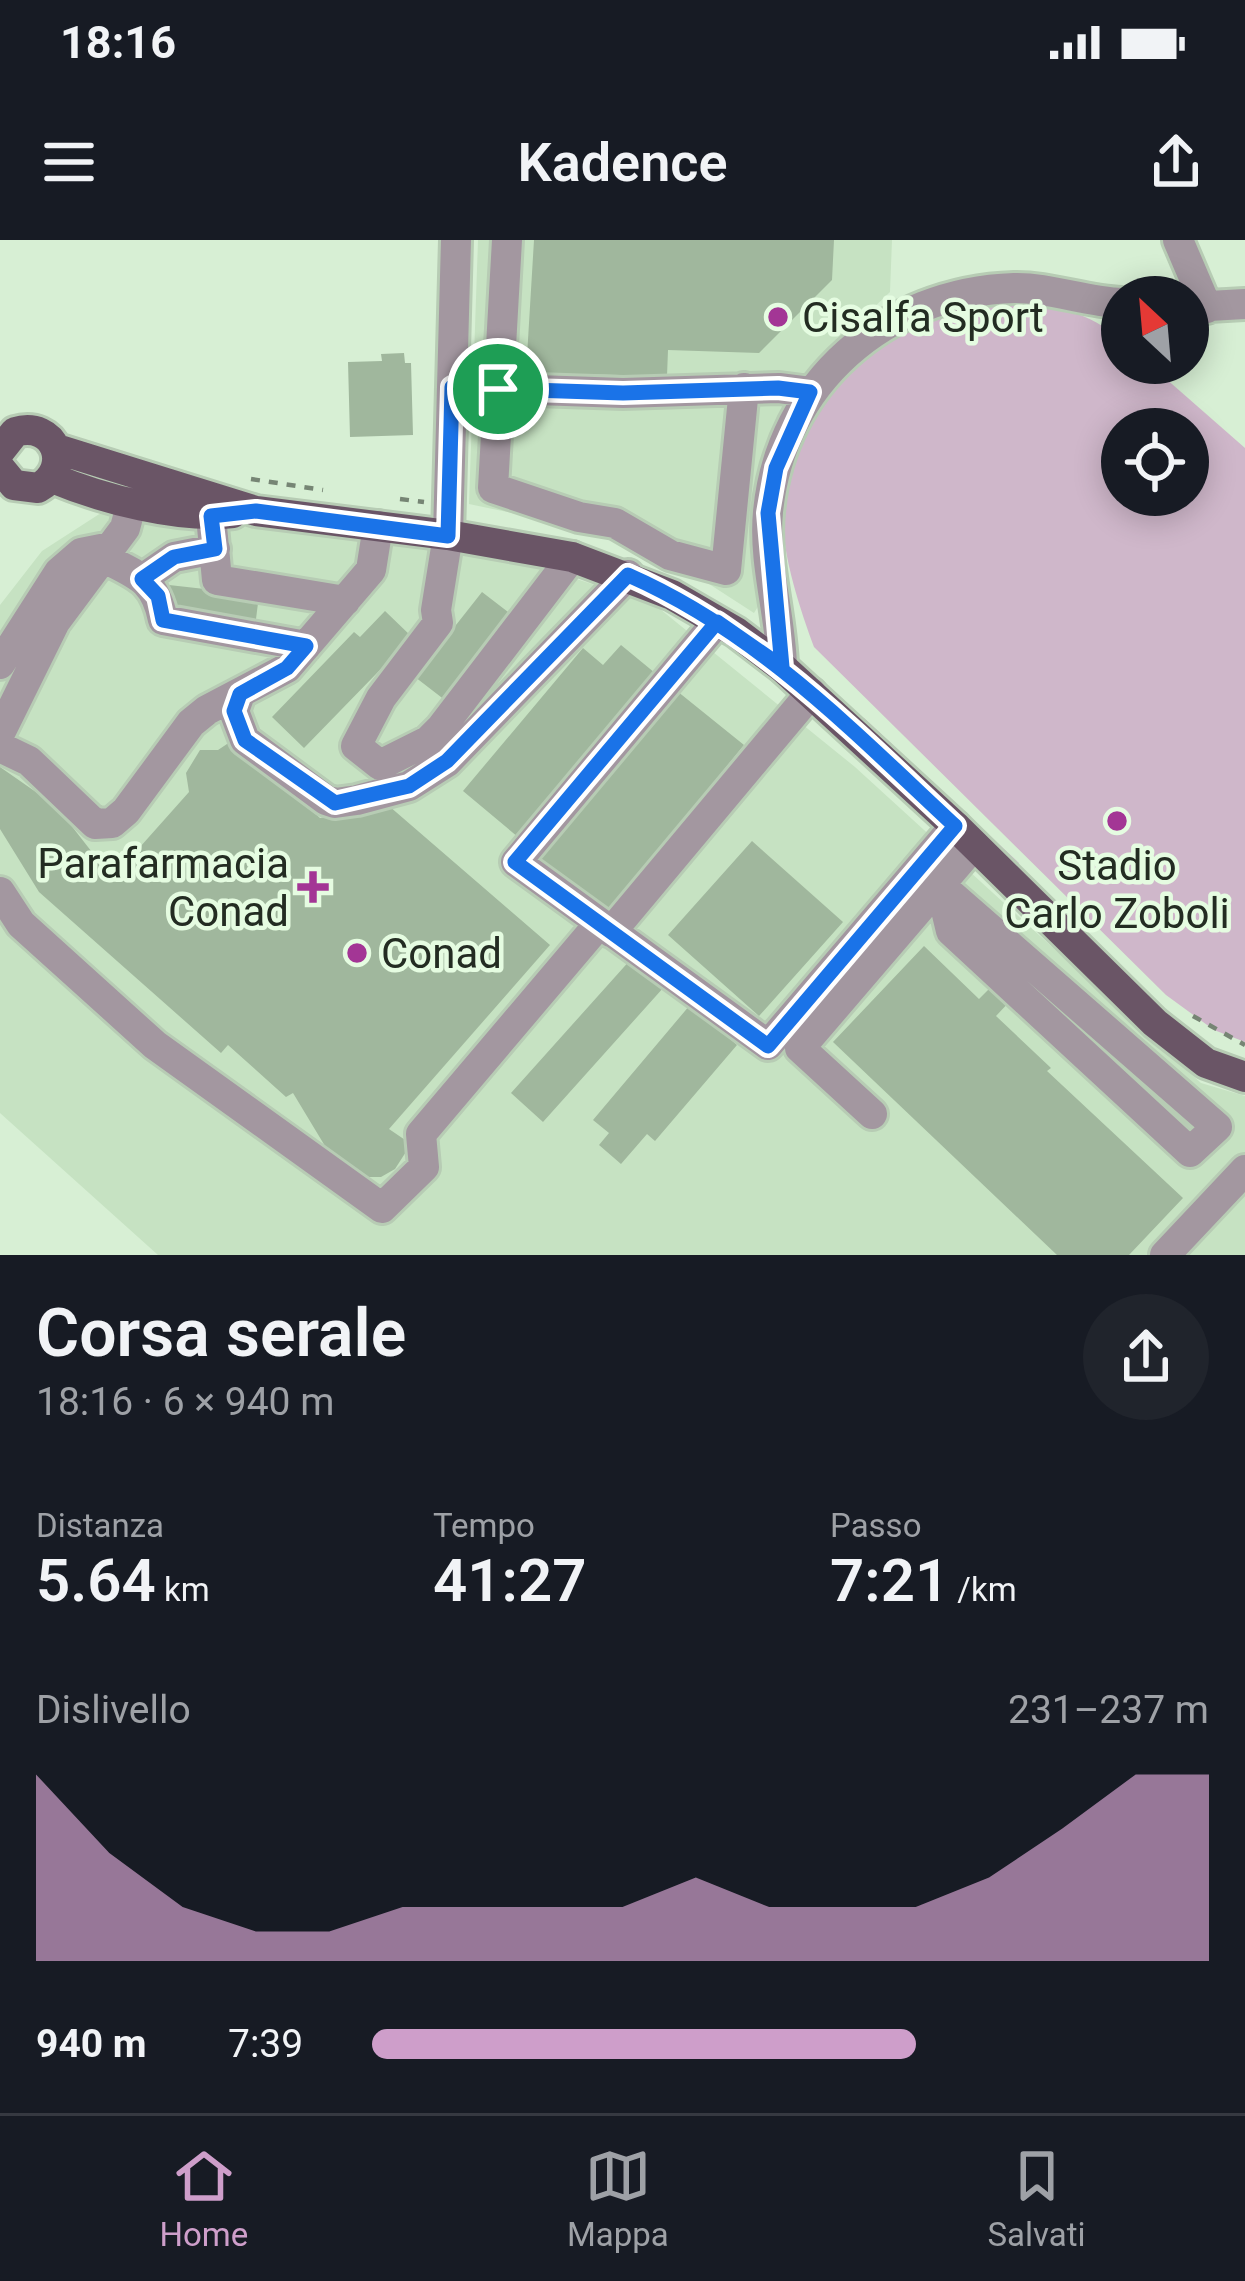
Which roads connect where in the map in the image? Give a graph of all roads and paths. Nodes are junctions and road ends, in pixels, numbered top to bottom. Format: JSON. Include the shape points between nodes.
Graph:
{"nodes":[{"id":1,"x":456,"y":240,"type":"edge"},
{"id":2,"x":507,"y":240,"type":"edge"},
{"id":3,"x":1178,"y":240,"type":"edge"},
{"id":4,"x":1188,"y":276,"type":"edge"},
{"id":5,"x":1101,"y":301,"type":"edge"},
{"id":6,"x":1245,"y":304,"type":"edge"},
{"id":7,"x":1209,"y":306,"type":"edge"},
{"id":8,"x":452,"y":387,"type":"junction"},
{"id":9,"x":744,"y":388,"type":"junction"},
{"id":10,"x":498,"y":389,"type":"junction"},
{"id":11,"x":810,"y":392,"type":"junction"},
{"id":12,"x":5,"y":437,"type":"edge"},
{"id":13,"x":54,"y":464,"type":"junction"},
{"id":14,"x":7,"y":483,"type":"edge"},
{"id":15,"x":132,"y":502,"type":"junction"},
{"id":16,"x":256,"y":511,"type":"junction"},
{"id":17,"x":211,"y":516,"type":"junction"},
{"id":18,"x":378,"y":526,"type":"junction"},
{"id":19,"x":448,"y":536,"type":"junction"},
{"id":20,"x":215,"y":549,"type":"junction"},
{"id":21,"x":106,"y":552,"type":"junction"},
{"id":22,"x":572,"y":557,"type":"junction"},
{"id":23,"x":628,"y":575,"type":"junction"},
{"id":24,"x":142,"y":579,"type":"junction"},
{"id":25,"x":345,"y":601,"type":"junction"},
{"id":26,"x":717,"y":622,"type":"junction"},
{"id":27,"x":306,"y":646,"type":"junction"},
{"id":28,"x":0,"y":664,"type":"edge"},
{"id":29,"x":782,"y":667,"type":"junction"},
{"id":30,"x":811,"y":693,"type":"junction"},
{"id":31,"x":240,"y":694,"type":"junction"},
{"id":32,"x":0,"y":733,"type":"edge"},
{"id":33,"x":0,"y":747,"type":"edge"},
{"id":34,"x":965,"y":836,"type":"junction"},
{"id":35,"x":940,"y":884,"type":"junction"},
{"id":36,"x":0,"y":892,"type":"edge"},
{"id":37,"x":605,"y":928,"type":"junction"},
{"id":38,"x":1245,"y":1077,"type":"edge"},
{"id":39,"x":872,"y":1114,"type":"dead end"},
{"id":40,"x":1231,"y":1132,"type":"edge"},
{"id":41,"x":1245,"y":1170,"type":"edge"},
{"id":42,"x":1165,"y":1255,"type":"edge"}],
"edges":[{"from":1,"to":8,"type":"street"},
{"from":2,"to":10,"type":"street"},
{"from":3,"to":4,"type":"street"},
{"from":5,"to":11,"type":"street","via":[[1018,287],[926,304],[869,334]]},
{"from":6,"to":7,"type":"street"},
{"from":8,"to":10,"type":"street"},
{"from":8,"to":19,"type":"street"},
{"from":9,"to":10,"type":"street"},
{"from":9,"to":10,"type":"street","via":[[726,570],[670,556],[615,523],[493,488]]},
{"from":9,"to":11,"type":"street"},
{"from":11,"to":29,"type":"street","via":[[776,468],[768,513]]},
{"from":12,"to":13,"type":"main road","via":[[44,433]]},
{"from":13,"to":14,"type":"main road","via":[[38,488]]},
{"from":13,"to":15,"type":"main road"},
{"from":13,"to":16,"type":"main road"},
{"from":15,"to":17,"type":"main road"},
{"from":15,"to":21,"type":"street"},
{"from":16,"to":17,"type":"main road"},
{"from":16,"to":18,"type":"main road"},
{"from":17,"to":20,"type":"street"},
{"from":18,"to":19,"type":"main road"},
{"from":18,"to":25,"type":"street","via":[[371,571]]},
{"from":19,"to":22,"type":"main road"},
{"from":19,"to":22,"type":"street","via":[[438,623],[356,746],[380,765],[428,741]]},
{"from":20,"to":24,"type":"street","via":[[174,557]]},
{"from":20,"to":25,"type":"street","via":[[217,580]]},
{"from":21,"to":24,"type":"street"},
{"from":21,"to":28,"type":"street","via":[[81,553],[59,572]]},
{"from":21,"to":32,"type":"street","via":[[56,622]]},
{"from":22,"to":23,"type":"main road"},
{"from":23,"to":26,"type":"main road"},
{"from":23,"to":31,"type":"street","via":[[447,761],[409,786],[326,800],[245,740],[234,711]]},
{"from":24,"to":27,"type":"street","via":[[158,596],[163,620]]},
{"from":25,"to":27,"type":"street"},
{"from":26,"to":29,"type":"main road"},
{"from":26,"to":37,"type":"street","via":[[515,862]]},
{"from":27,"to":31,"type":"street","via":[[287,668]]},
{"from":29,"to":30,"type":"main road"},
{"from":30,"to":34,"type":"main road"},
{"from":30,"to":37,"type":"street"},
{"from":31,"to":33,"type":"street","via":[[191,723],[112,824],[95,824],[29,761]]},
{"from":34,"to":35,"type":"street"},
{"from":34,"to":37,"type":"street","via":[[768,1046]]},
{"from":34,"to":38,"type":"main road","via":[[1155,1023],[1206,1063]]},
{"from":35,"to":39,"type":"street","via":[[800,1048]]},
{"from":35,"to":40,"type":"street"},
{"from":36,"to":37,"type":"street","via":[[21,924],[155,1045],[382,1208],[424,1167],[421,1135]]},
{"from":41,"to":42,"type":"street"}]}
